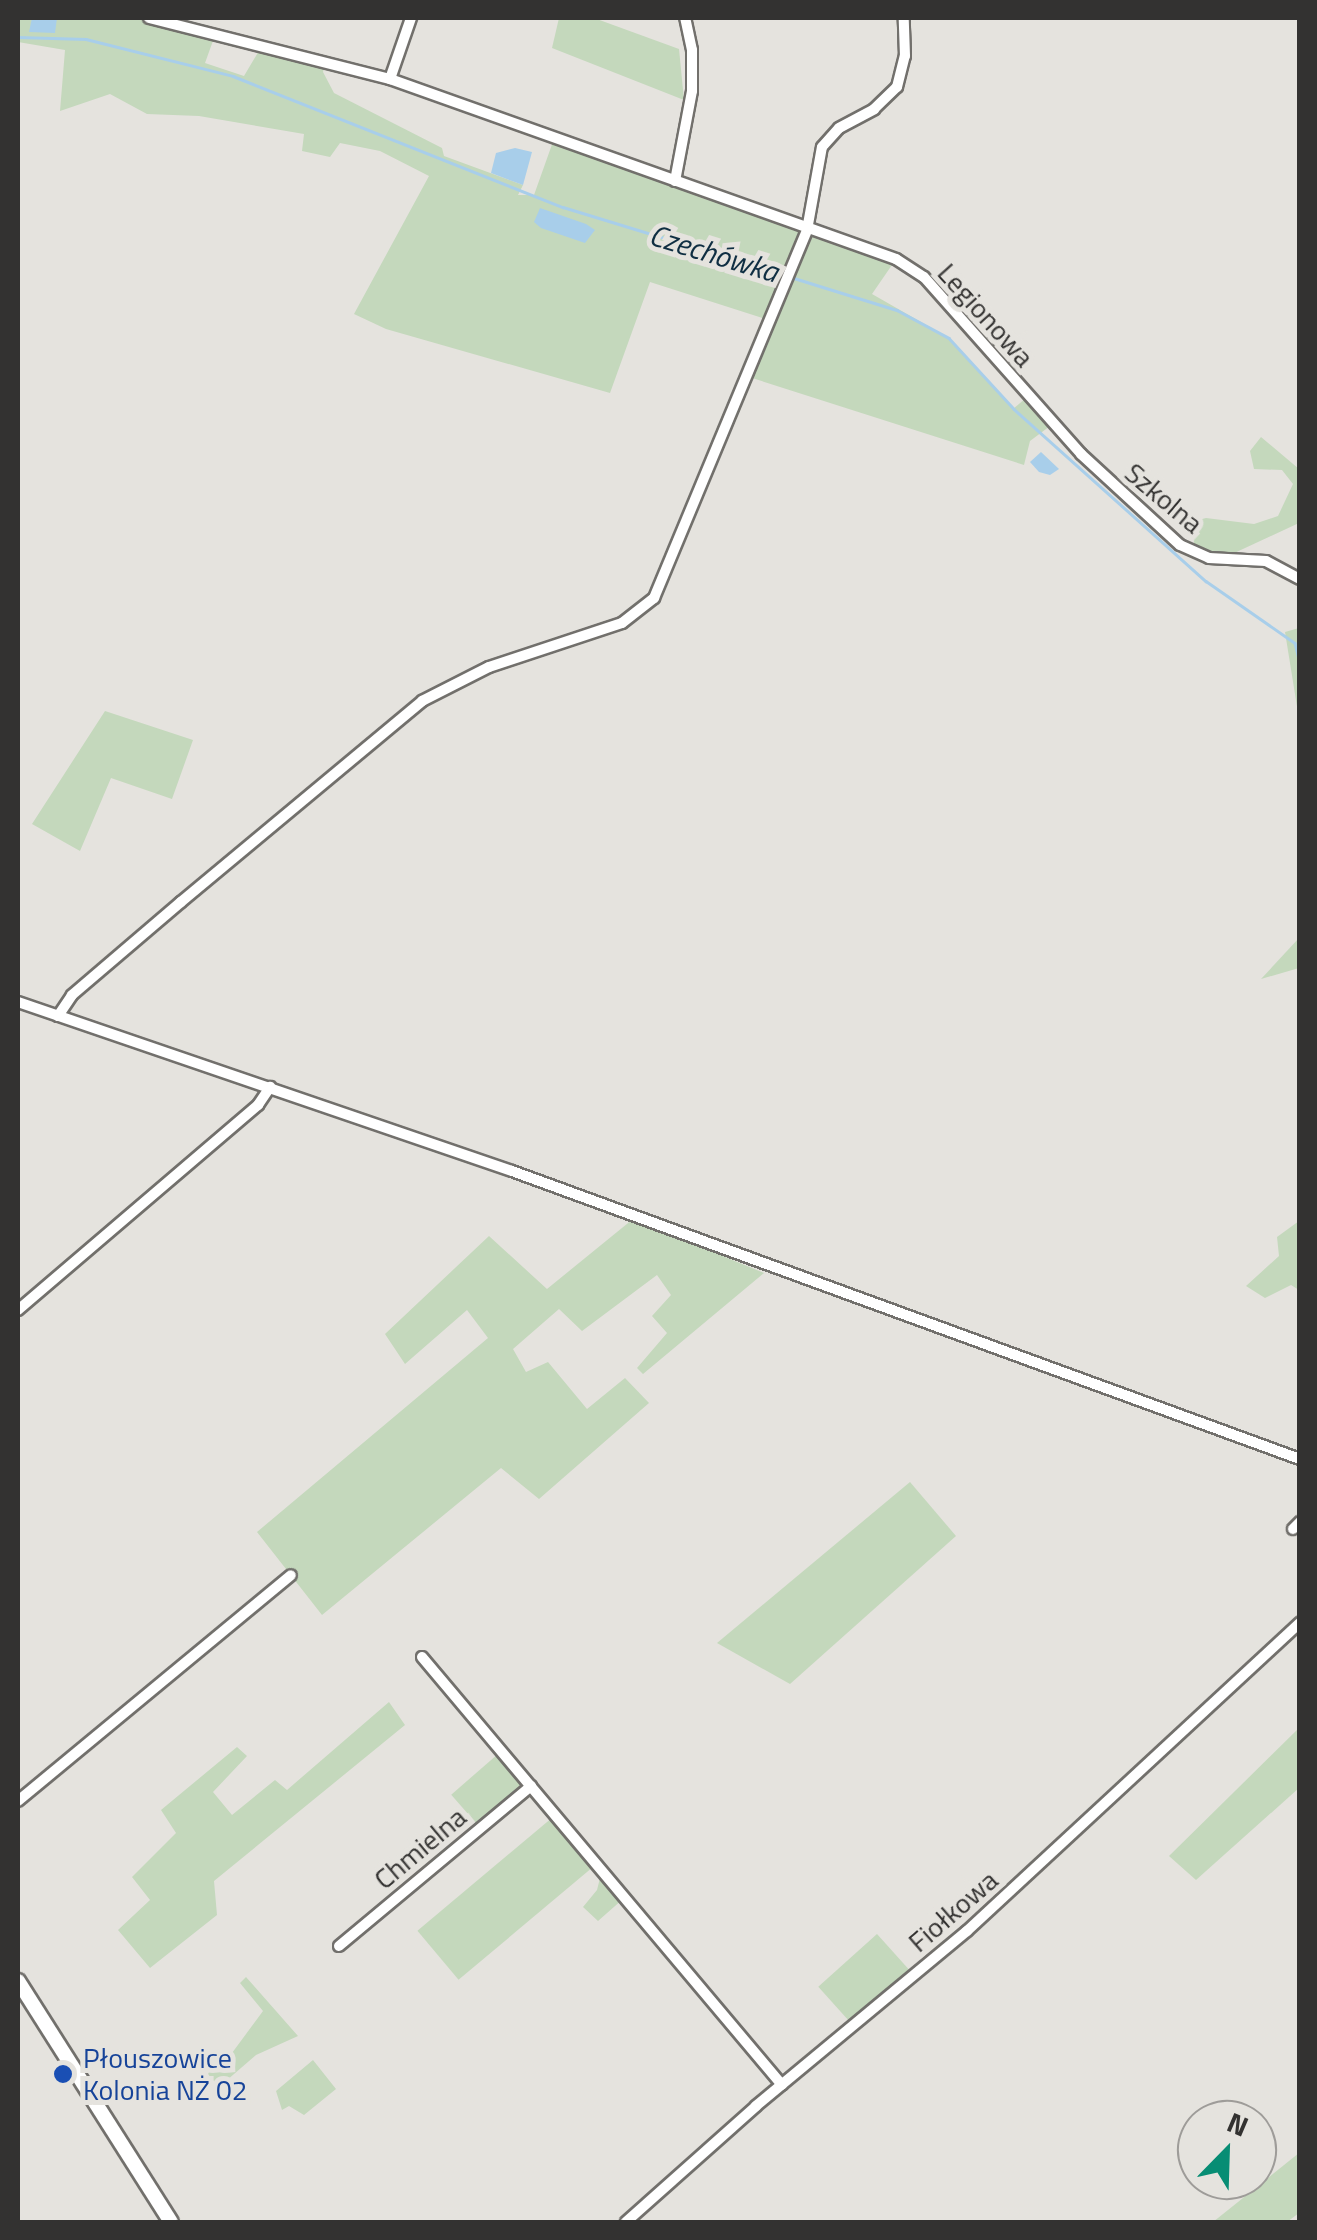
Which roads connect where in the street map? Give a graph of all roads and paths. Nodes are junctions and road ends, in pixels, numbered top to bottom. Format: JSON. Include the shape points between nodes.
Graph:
{"nodes":[{"id":1,"x":149,"y":18,"type":"edge"},
{"id":2,"x":410,"y":18,"type":"edge"},
{"id":3,"x":685,"y":18,"type":"edge"},
{"id":4,"x":904,"y":18,"type":"edge"},
{"id":5,"x":390,"y":79,"type":"junction"},
{"id":6,"x":675,"y":181,"type":"junction"},
{"id":7,"x":808,"y":230,"type":"junction"},
{"id":8,"x":1028,"y":396,"type":"joint"},
{"id":9,"x":1300,"y":580,"type":"edge"},
{"id":10,"x":18,"y":1002,"type":"edge"},
{"id":11,"x":58,"y":1016,"type":"junction"},
{"id":12,"x":270,"y":1087,"type":"junction"},
{"id":13,"x":18,"y":1310,"type":"edge"},
{"id":14,"x":1294,"y":1456,"type":"edge"},
{"id":15,"x":291,"y":1575,"type":"dead end"},
{"id":16,"x":1300,"y":1623,"type":"edge"},
{"id":17,"x":422,"y":1657,"type":"dead end"},
{"id":18,"x":531,"y":1786,"type":"junction"},
{"id":19,"x":18,"y":1802,"type":"edge"},
{"id":20,"x":339,"y":1946,"type":"dead end"},
{"id":21,"x":18,"y":1980,"type":"edge"},
{"id":22,"x":782,"y":2084,"type":"junction"},
{"id":23,"x":171,"y":2222,"type":"edge"},
{"id":24,"x":626,"y":2222,"type":"edge"}],
"edges":[{"from":1,"to":5,"type":"street","name":"Legionowa"},
{"from":2,"to":5,"type":"street"},
{"from":3,"to":6,"type":"street","via":[[692,91]]},
{"from":4,"to":7,"type":"street","via":[[901,80],[822,147]]},
{"from":5,"to":6,"type":"street","name":"Legionowa"},
{"from":6,"to":7,"type":"street","name":"Legionowa"},
{"from":7,"to":8,"type":"street","name":"Legionowa","via":[[910,266]]},
{"from":7,"to":11,"type":"street","via":[[662,584],[646,606],[585,638],[489,667],[422,702],[72,995]]},
{"from":8,"to":9,"type":"street","name":"Szkolna","via":[[1180,545],[1209,558],[1266,561]]},
{"from":10,"to":11,"type":"street"},
{"from":11,"to":12,"type":"street"},
{"from":12,"to":13,"type":"street","via":[[258,1105]]},
{"from":12,"to":14,"type":"street"},
{"from":15,"to":19,"type":"street"},
{"from":16,"to":22,"type":"street","name":"Fiołkowa","via":[[967,1931]]},
{"from":17,"to":18,"type":"street"},
{"from":18,"to":20,"type":"street","name":"Chmielna"},
{"from":18,"to":22,"type":"street"},
{"from":21,"to":23,"type":"main road"},
{"from":22,"to":24,"type":"street","name":"Fiołkowa"}]}
